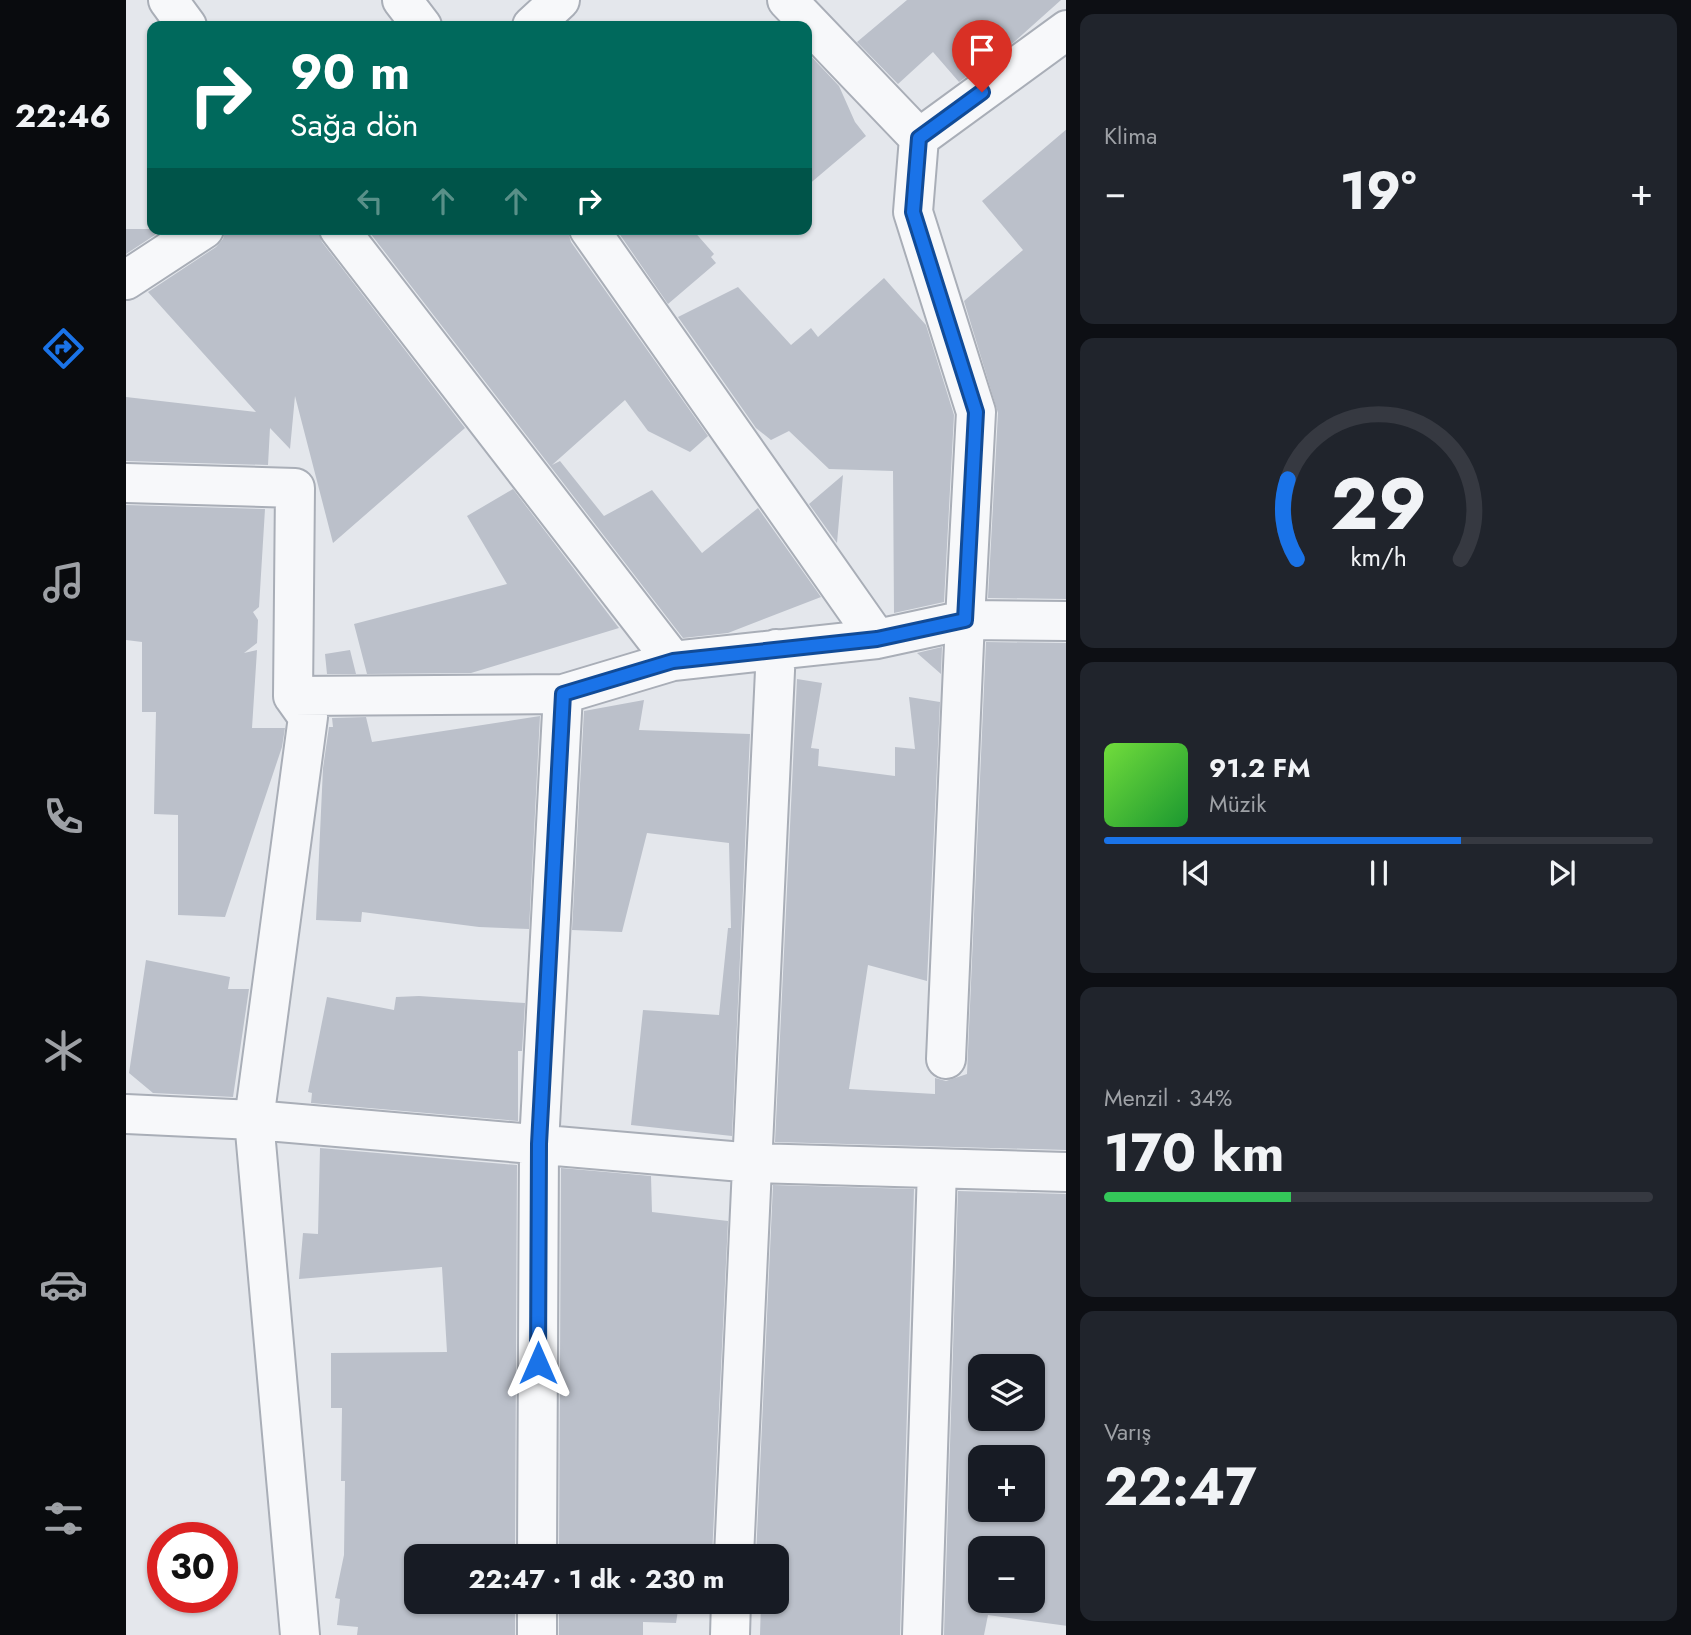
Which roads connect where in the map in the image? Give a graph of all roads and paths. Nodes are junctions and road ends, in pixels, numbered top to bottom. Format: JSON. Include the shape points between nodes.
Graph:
{"nodes":[{"id":1,"x":168,"y":0,"type":"edge"},
{"id":2,"x":402,"y":0,"type":"edge"},
{"id":3,"x":560,"y":0,"type":"edge"},
{"id":4,"x":787,"y":0,"type":"edge"},
{"id":5,"x":183,"y":21,"type":"edge"},
{"id":6,"x":418,"y":21,"type":"edge"},
{"id":7,"x":537,"y":21,"type":"edge"},
{"id":8,"x":807,"y":21,"type":"edge"},
{"id":9,"x":812,"y":26,"type":"edge"},
{"id":10,"x":1066,"y":30,"type":"edge"},
{"id":11,"x":919,"y":138,"type":"junction"},
{"id":12,"x":195,"y":235,"type":"edge"},
{"id":13,"x":344,"y":235,"type":"edge"},
{"id":14,"x":593,"y":235,"type":"edge"},
{"id":15,"x":126,"y":280,"type":"edge"},
{"id":16,"x":126,"y":483,"type":"edge"},
{"id":17,"x":965,"y":620,"type":"junction"},
{"id":18,"x":1066,"y":621,"type":"edge"},
{"id":19,"x":877,"y":639,"type":"junction"},
{"id":20,"x":776,"y":649,"type":"junction"},
{"id":21,"x":673,"y":661,"type":"junction"},
{"id":22,"x":563,"y":694,"type":"junction"},
{"id":23,"x":293,"y":695,"type":"junction"},
{"id":24,"x":946,"y":1059,"type":"dead end"},
{"id":25,"x":126,"y":1114,"type":"edge"},
{"id":26,"x":254,"y":1120,"type":"junction"},
{"id":27,"x":539,"y":1144,"type":"junction"},
{"id":28,"x":754,"y":1163,"type":"junction"},
{"id":29,"x":937,"y":1169,"type":"junction"},
{"id":30,"x":1066,"y":1172,"type":"edge"},
{"id":31,"x":537,"y":1544,"type":"edge"},
{"id":32,"x":735,"y":1544,"type":"edge"},
{"id":33,"x":537,"y":1614,"type":"edge"},
{"id":34,"x":731,"y":1614,"type":"edge"},
{"id":35,"x":300,"y":1635,"type":"edge"},
{"id":36,"x":537,"y":1635,"type":"edge"},
{"id":37,"x":730,"y":1635,"type":"edge"},
{"id":38,"x":922,"y":1635,"type":"edge"}],
"edges":[{"from":1,"to":5,"type":"street"},
{"from":2,"to":6,"type":"street"},
{"from":3,"to":7,"type":"street"},
{"from":4,"to":8,"type":"street"},
{"from":9,"to":11,"type":"street"},
{"from":10,"to":11,"type":"street"},
{"from":11,"to":17,"type":"street","via":[[913,212],[976,412]]},
{"from":12,"to":15,"type":"street"},
{"from":13,"to":21,"type":"street"},
{"from":14,"to":19,"type":"street"},
{"from":16,"to":23,"type":"street","via":[[295,488]]},
{"from":17,"to":18,"type":"street"},
{"from":17,"to":19,"type":"street"},
{"from":17,"to":24,"type":"street"},
{"from":19,"to":20,"type":"street"},
{"from":20,"to":21,"type":"street"},
{"from":20,"to":28,"type":"street"},
{"from":21,"to":22,"type":"street"},
{"from":22,"to":23,"type":"street"},
{"from":22,"to":27,"type":"street"},
{"from":23,"to":26,"type":"street","via":[[308,716]]},
{"from":25,"to":26,"type":"street"},
{"from":26,"to":27,"type":"street"},
{"from":26,"to":35,"type":"street"},
{"from":27,"to":28,"type":"street"},
{"from":27,"to":31,"type":"street"},
{"from":28,"to":29,"type":"street"},
{"from":28,"to":32,"type":"street"},
{"from":29,"to":30,"type":"street"},
{"from":29,"to":38,"type":"street"},
{"from":33,"to":36,"type":"street"},
{"from":34,"to":37,"type":"street"}]}
